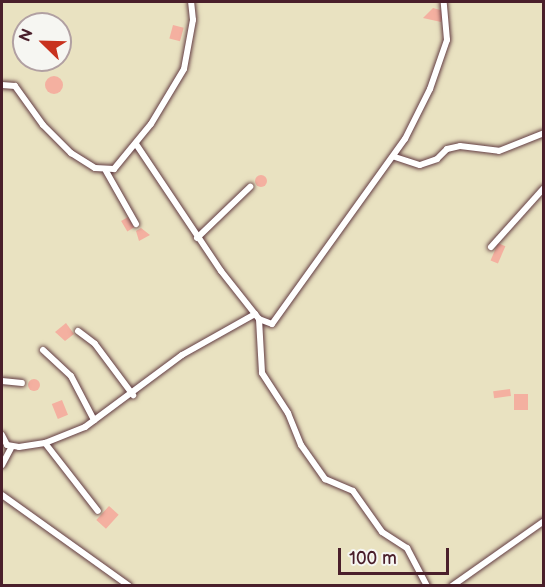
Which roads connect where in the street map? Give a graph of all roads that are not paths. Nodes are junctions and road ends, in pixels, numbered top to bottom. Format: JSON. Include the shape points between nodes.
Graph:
{"nodes":[{"id":1,"x":191,"y":2,"type":"edge"},
{"id":2,"x":444,"y":2,"type":"edge"},
{"id":3,"x":2,"y":85,"type":"edge"},
{"id":4,"x":543,"y":133,"type":"edge"},
{"id":5,"x":136,"y":144,"type":"junction"},
{"id":6,"x":395,"y":157,"type":"junction"},
{"id":7,"x":106,"y":171,"type":"junction"},
{"id":8,"x":250,"y":187,"type":"dead end"},
{"id":9,"x":543,"y":188,"type":"edge"},
{"id":10,"x":136,"y":224,"type":"dead end"},
{"id":11,"x":197,"y":238,"type":"junction"},
{"id":12,"x":491,"y":247,"type":"dead end"},
{"id":13,"x":257,"y":317,"type":"junction"},
{"id":14,"x":78,"y":331,"type":"dead end"},
{"id":15,"x":43,"y":350,"type":"dead end"},
{"id":16,"x":2,"y":381,"type":"edge"},
{"id":17,"x":22,"y":383,"type":"dead end"},
{"id":18,"x":133,"y":394,"type":"junction"},
{"id":19,"x":93,"y":420,"type":"junction"},
{"id":20,"x":2,"y":435,"type":"edge"},
{"id":21,"x":45,"y":443,"type":"junction"},
{"id":22,"x":11,"y":448,"type":"junction"},
{"id":23,"x":2,"y":465,"type":"edge"},
{"id":24,"x":2,"y":495,"type":"edge"},
{"id":25,"x":98,"y":512,"type":"dead end"},
{"id":26,"x":543,"y":521,"type":"edge"},
{"id":27,"x":129,"y":585,"type":"edge"},
{"id":28,"x":427,"y":585,"type":"edge"},
{"id":29,"x":452,"y":585,"type":"edge"}],
"edges":[{"from":1,"to":5,"type":"street","via":[[193,20],[184,69]]},
{"from":2,"to":6,"type":"street","via":[[448,12],[447,40],[430,89]]},
{"from":3,"to":7,"type":"street","via":[[15,86],[43,125],[71,153]]},
{"from":4,"to":6,"type":"street","via":[[499,151],[453,148],[420,165]]},
{"from":5,"to":7,"type":"street","via":[[114,169]]},
{"from":5,"to":11,"type":"street"},
{"from":6,"to":13,"type":"street","via":[[275,322],[269,325]]},
{"from":7,"to":10,"type":"street"},
{"from":8,"to":11,"type":"street"},
{"from":9,"to":12,"type":"street"},
{"from":11,"to":13,"type":"street"},
{"from":13,"to":18,"type":"street","via":[[182,355]]},
{"from":13,"to":28,"type":"street","via":[[262,373],[288,413],[301,445],[324,479],[353,491],[382,532],[407,548]]},
{"from":14,"to":18,"type":"street","via":[[95,344]]},
{"from":15,"to":19,"type":"street","via":[[71,376]]},
{"from":16,"to":17,"type":"street"},
{"from":18,"to":19,"type":"street"},
{"from":19,"to":21,"type":"street"},
{"from":20,"to":22,"type":"street"},
{"from":21,"to":22,"type":"street"},
{"from":21,"to":25,"type":"street"},
{"from":22,"to":23,"type":"street"},
{"from":24,"to":27,"type":"street"},
{"from":26,"to":29,"type":"street"}]}
